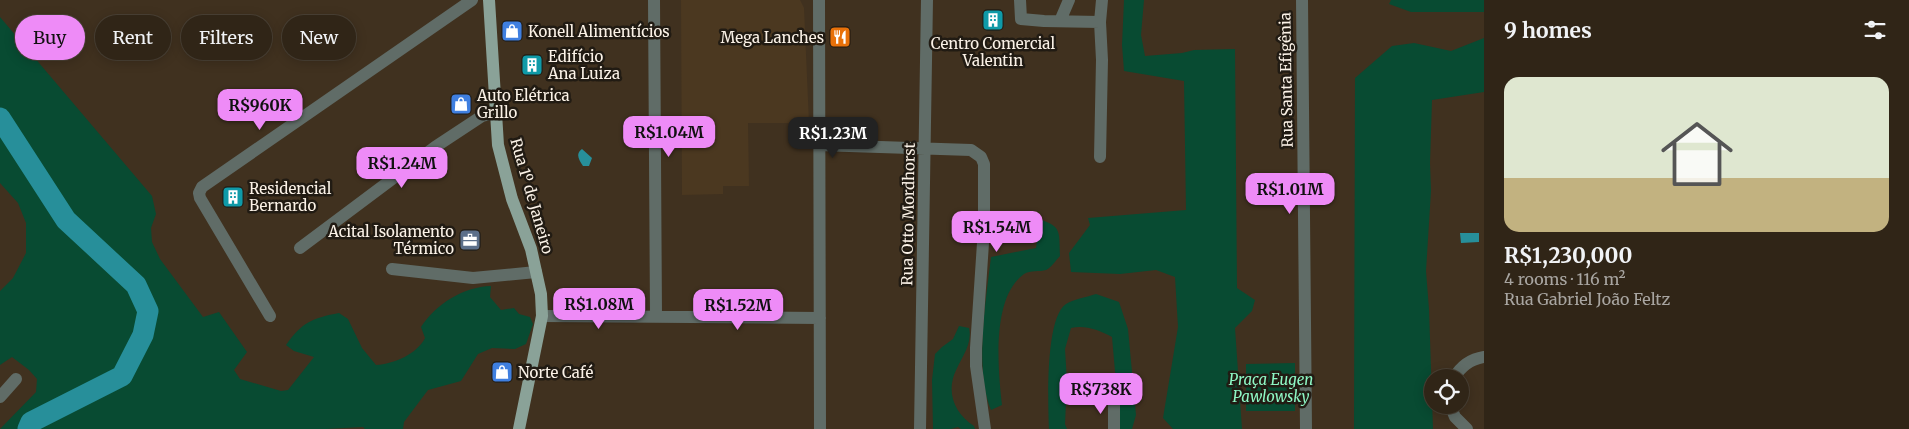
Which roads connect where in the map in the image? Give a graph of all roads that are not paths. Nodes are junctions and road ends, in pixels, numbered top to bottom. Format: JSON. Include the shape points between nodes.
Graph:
{"nodes":[{"id":1,"x":472,"y":0,"type":"edge"},
{"id":2,"x":489,"y":0,"type":"edge"},
{"id":3,"x":654,"y":0,"type":"edge"},
{"id":4,"x":819,"y":0,"type":"edge"},
{"id":5,"x":927,"y":0,"type":"edge"},
{"id":6,"x":1020,"y":0,"type":"edge"},
{"id":7,"x":1069,"y":0,"type":"edge"},
{"id":8,"x":1102,"y":0,"type":"edge"},
{"id":9,"x":1302,"y":0,"type":"edge"},
{"id":10,"x":1060,"y":21,"type":"junction"},
{"id":11,"x":1100,"y":22,"type":"junction"},
{"id":12,"x":495,"y":113,"type":"junction"},
{"id":13,"x":819,"y":145,"type":"junction"},
{"id":14,"x":926,"y":148,"type":"junction"},
{"id":15,"x":1100,"y":157,"type":"dead end"},
{"id":16,"x":300,"y":248,"type":"dead end"},
{"id":17,"x":392,"y":269,"type":"dead end"},
{"id":18,"x":536,"y":272,"type":"junction"},
{"id":19,"x":270,"y":316,"type":"dead end"},
{"id":20,"x":542,"y":316,"type":"junction"},
{"id":21,"x":656,"y":316,"type":"junction"},
{"id":22,"x":820,"y":318,"type":"junction"},
{"id":23,"x":1484,"y":358,"type":"edge"},
{"id":24,"x":1460,"y":369,"type":"edge"},
{"id":25,"x":16,"y":379,"type":"dead end"},
{"id":26,"x":0,"y":397,"type":"edge"},
{"id":27,"x":1114,"y":401,"type":"dead end"},
{"id":28,"x":1454,"y":414,"type":"edge"},
{"id":29,"x":519,"y":429,"type":"edge"},
{"id":30,"x":820,"y":429,"type":"edge"},
{"id":31,"x":920,"y":429,"type":"edge"},
{"id":32,"x":985,"y":429,"type":"edge"},
{"id":33,"x":1114,"y":429,"type":"edge"},
{"id":34,"x":1306,"y":429,"type":"edge"},
{"id":35,"x":1467,"y":429,"type":"edge"}],
"edges":[{"from":1,"to":19,"type":"street","via":[[202,188],[200,198]]},
{"from":2,"to":12,"type":"main road","name":"Rua 1º de Janeiro"},
{"from":3,"to":21,"type":"street"},
{"from":4,"to":13,"type":"street"},
{"from":5,"to":14,"type":"street","name":"Rua Otto Mordhorst"},
{"from":6,"to":10,"type":"street","via":[[1021,19]]},
{"from":7,"to":10,"type":"street"},
{"from":8,"to":11,"type":"street"},
{"from":9,"to":34,"type":"street","name":"Rua Santa Efigênia"},
{"from":10,"to":11,"type":"street"},
{"from":11,"to":15,"type":"street"},
{"from":12,"to":16,"type":"street","via":[[482,116],[435,147]]},
{"from":12,"to":18,"type":"main road","name":"Rua 1º de Janeiro","via":[[498,145]]},
{"from":13,"to":14,"type":"street"},
{"from":13,"to":22,"type":"street"},
{"from":14,"to":31,"type":"street","name":"Rua Otto Mordhorst"},
{"from":14,"to":32,"type":"street","via":[[971,150],[981,157],[984,164],[984,228],[976,366]]},
{"from":17,"to":18,"type":"street","via":[[473,278]]},
{"from":18,"to":20,"type":"main road","name":"Rua 1º de Janeiro"},
{"from":20,"to":21,"type":"street"},
{"from":20,"to":29,"type":"main road","name":"Rua 1º de Janeiro"},
{"from":21,"to":22,"type":"street"},
{"from":22,"to":30,"type":"street"},
{"from":23,"to":24,"type":"street","via":[[1470,361]]},
{"from":25,"to":26,"type":"street"},
{"from":27,"to":33,"type":"street"},
{"from":28,"to":35,"type":"street"}]}
